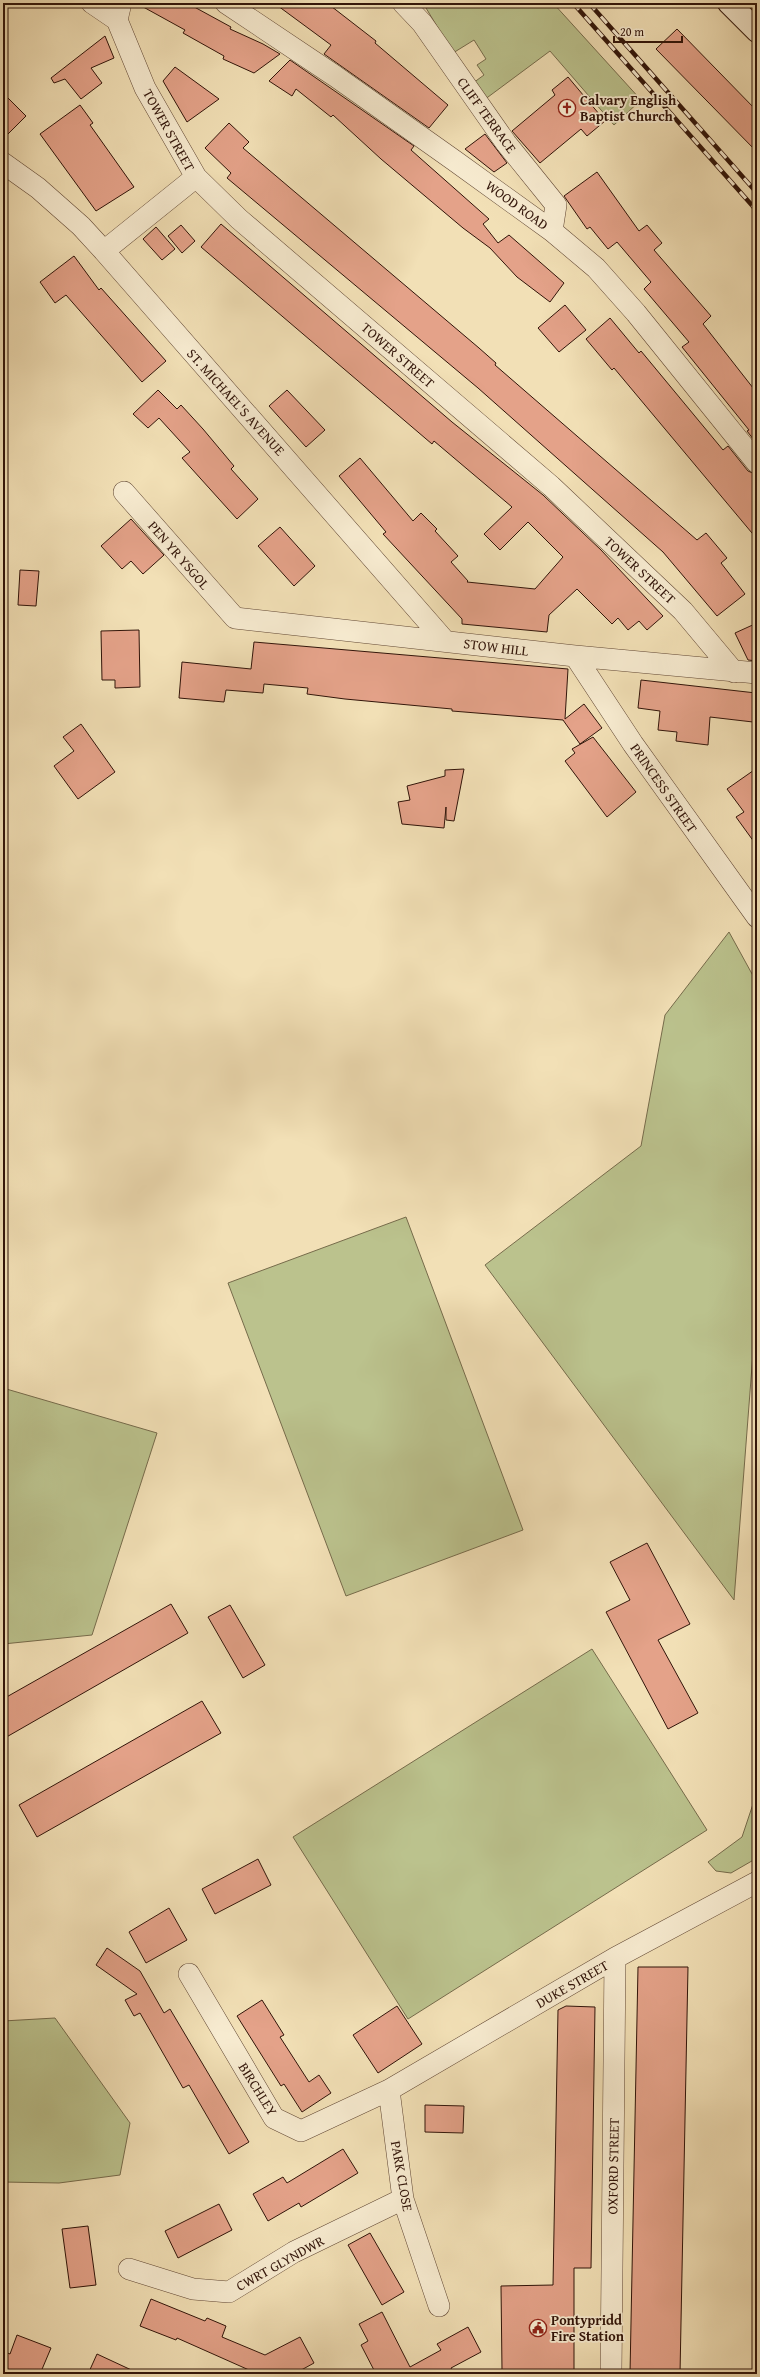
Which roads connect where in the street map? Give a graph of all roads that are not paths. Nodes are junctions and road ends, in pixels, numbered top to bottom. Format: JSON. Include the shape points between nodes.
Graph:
{"nodes":[{"id":1,"x":92,"y":3,"type":"edge"},
{"id":2,"x":226,"y":3,"type":"edge"},
{"id":3,"x":403,"y":3,"type":"edge"},
{"id":4,"x":729,"y":3,"type":"edge"},
{"id":5,"x":119,"y":11,"type":"edge"},
{"id":6,"x":757,"y":31,"type":"edge"},
{"id":7,"x":3,"y":163,"type":"edge"},
{"id":8,"x":196,"y":177,"type":"junction"},
{"id":9,"x":552,"y":231,"type":"junction"},
{"id":10,"x":104,"y":251,"type":"junction"},
{"id":11,"x":757,"y":463,"type":"edge"},
{"id":12,"x":124,"y":492,"type":"dead end"},
{"id":13,"x":235,"y":618,"type":"joint"},
{"id":14,"x":445,"y":641,"type":"junction"},
{"id":15,"x":575,"y":656,"type":"junction"},
{"id":16,"x":734,"y":672,"type":"junction"},
{"id":17,"x":757,"y":673,"type":"edge"},
{"id":18,"x":757,"y":917,"type":"edge"},
{"id":19,"x":757,"y":1882,"type":"edge"},
{"id":20,"x":616,"y":1958,"type":"junction"},
{"id":21,"x":189,"y":1974,"type":"dead end"},
{"id":22,"x":389,"y":2090,"type":"junction"},
{"id":23,"x":403,"y":2199,"type":"junction"},
{"id":24,"x":129,"y":2268,"type":"dead end"},
{"id":25,"x":439,"y":2306,"type":"dead end"},
{"id":26,"x":611,"y":2374,"type":"edge"}],
"edges":[{"from":1,"to":5,"type":"street"},
{"from":2,"to":9,"type":"street","name":"WOOD ROAD","via":[[335,76]]},
{"from":3,"to":9,"type":"street","name":"CLIFF TERRACE","via":[[422,23],[502,137],[556,205]]},
{"from":4,"to":6,"type":"main road"},
{"from":5,"to":8,"type":"street","name":"TOWER STREET","via":[[145,88]]},
{"from":7,"to":10,"type":"street","name":"ST. MICHAEL'S AVENUE","via":[[38,188],[81,226]]},
{"from":8,"to":10,"type":"street"},
{"from":8,"to":16,"type":"street","name":"TOWER STREET","via":[[239,219],[551,486],[683,610]]},
{"from":9,"to":11,"type":"street","name":"WOOD ROAD","via":[[596,268]]},
{"from":10,"to":14,"type":"street","name":"ST. MICHAEL'S AVENUE"},
{"from":12,"to":13,"type":"street","name":"PEN YR YSGOL"},
{"from":13,"to":14,"type":"street","name":"STOW HILL"},
{"from":14,"to":15,"type":"street","name":"STOW HILL"},
{"from":15,"to":16,"type":"street","name":"STOW HILL"},
{"from":15,"to":18,"type":"street","name":"PRINCESS STREET","via":[[633,744]]},
{"from":16,"to":17,"type":"street","name":"STOW HILL"},
{"from":19,"to":20,"type":"street","name":"DUKE STREET"},
{"from":20,"to":22,"type":"street","name":"DUKE STREET"},
{"from":20,"to":26,"type":"street","name":"OXFORD STREET"},
{"from":21,"to":22,"type":"street","name":"BIRCHLEY","via":[[274,2118],[300,2131]]},
{"from":22,"to":23,"type":"street","name":"PARK CLOSE"},
{"from":23,"to":24,"type":"street","name":"CWRT GLYNDWR","via":[[294,2252],[228,2292],[193,2289]]},
{"from":23,"to":25,"type":"street","name":"PARK CLOSE"}]}
